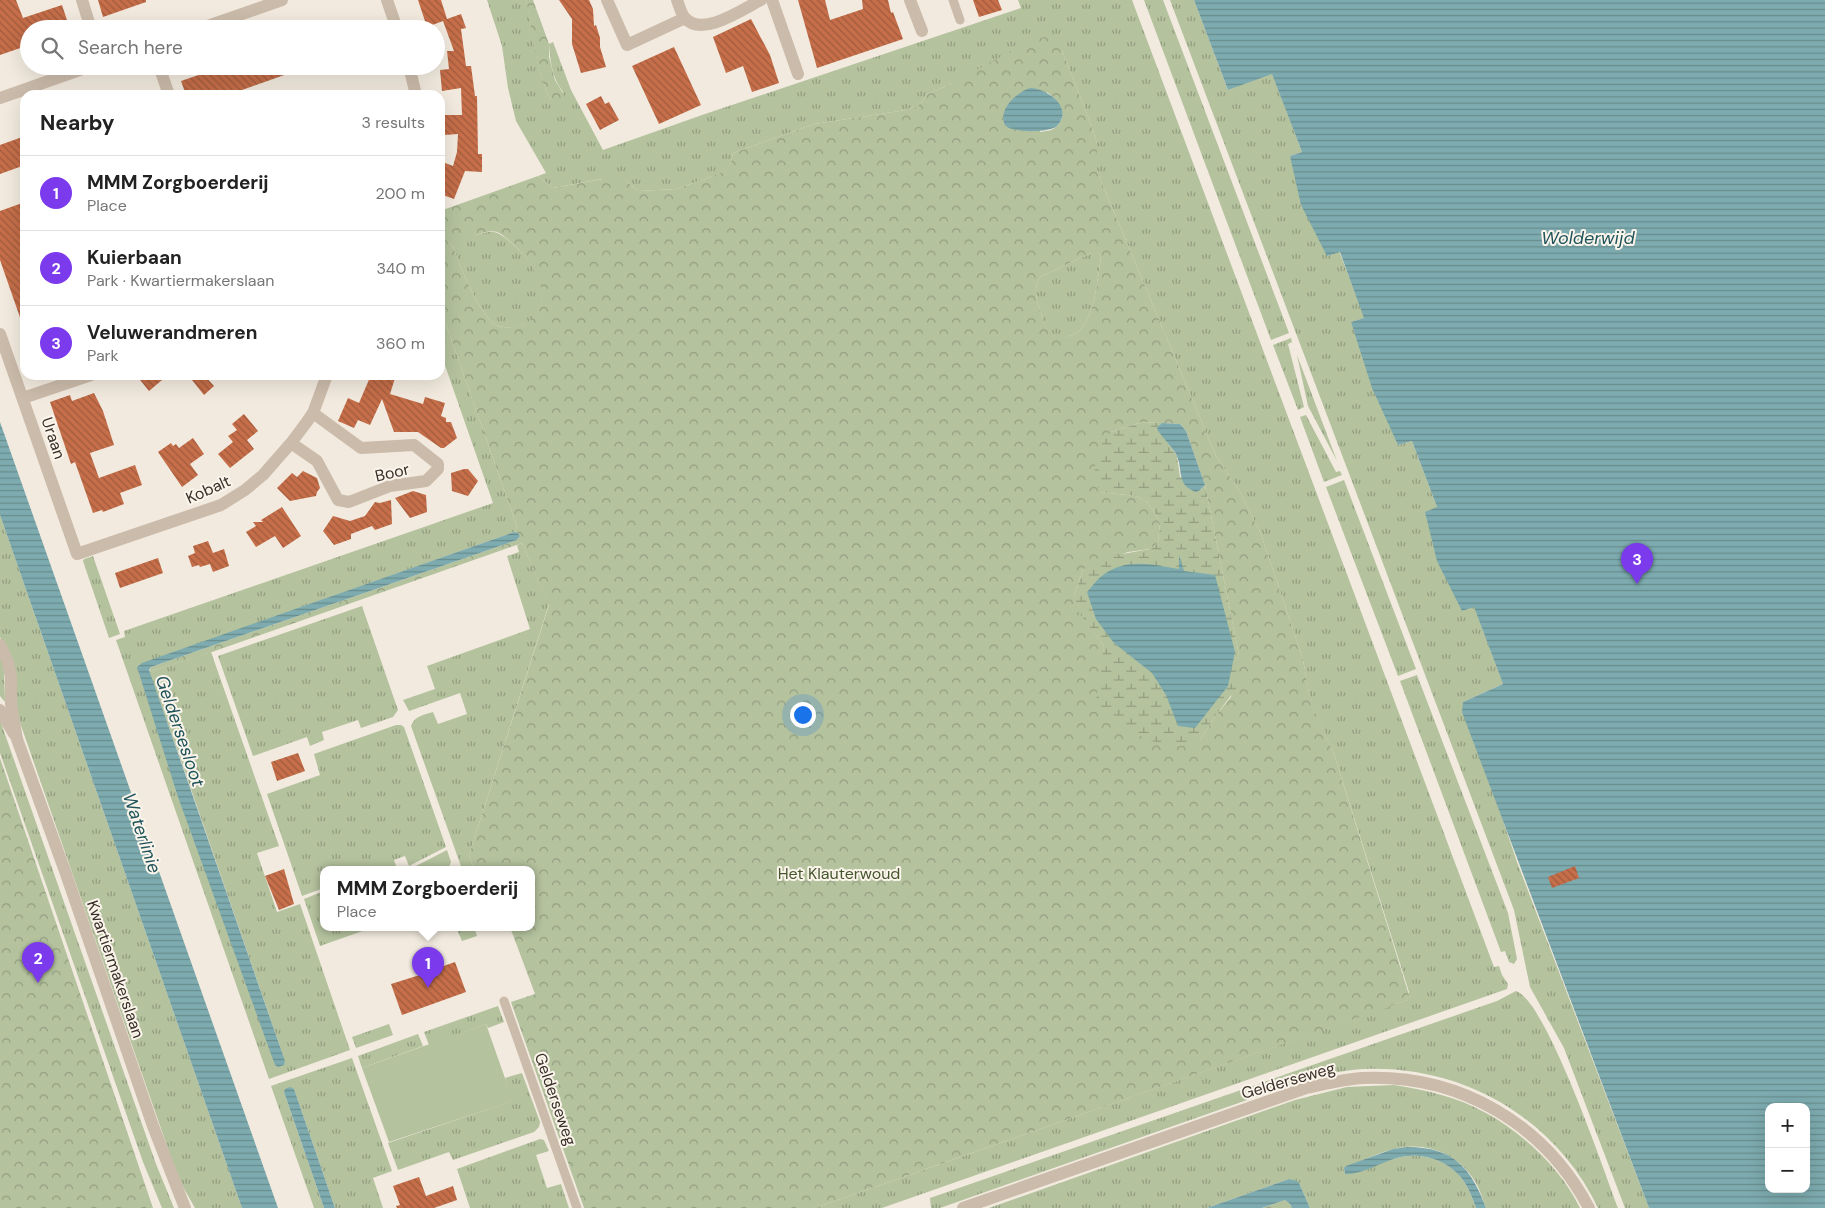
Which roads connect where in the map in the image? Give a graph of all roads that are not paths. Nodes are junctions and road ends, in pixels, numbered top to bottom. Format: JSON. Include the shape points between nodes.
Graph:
{"nodes":[{"id":1,"x":82,"y":0,"type":"edge"},
{"id":2,"x":282,"y":0,"type":"edge"},
{"id":3,"x":387,"y":0,"type":"edge"},
{"id":4,"x":607,"y":0,"type":"edge"},
{"id":5,"x":677,"y":0,"type":"edge"},
{"id":6,"x":760,"y":0,"type":"edge"},
{"id":7,"x":772,"y":0,"type":"edge"},
{"id":8,"x":910,"y":0,"type":"edge"},
{"id":9,"x":953,"y":0,"type":"edge"},
{"id":10,"x":685,"y":18,"type":"junction"},
{"id":11,"x":88,"y":20,"type":"edge"},
{"id":12,"x":225,"y":20,"type":"edge"},
{"id":13,"x":394,"y":20,"type":"edge"},
{"id":14,"x":960,"y":20,"type":"dead end"},
{"id":15,"x":922,"y":31,"type":"dead end"},
{"id":16,"x":798,"y":74,"type":"dead end"},
{"id":17,"x":65,"y":75,"type":"edge"},
{"id":18,"x":162,"y":75,"type":"edge"},
{"id":19,"x":411,"y":75,"type":"edge"},
{"id":20,"x":23,"y":90,"type":"edge"},
{"id":21,"x":167,"y":90,"type":"edge"},
{"id":22,"x":415,"y":90,"type":"edge"},
{"id":23,"x":20,"y":91,"type":"edge"},
{"id":24,"x":0,"y":98,"type":"edge"},
{"id":25,"x":0,"y":334,"type":"edge"},
{"id":26,"x":76,"y":380,"type":"edge"},
{"id":27,"x":325,"y":380,"type":"edge"},
{"id":28,"x":23,"y":398,"type":"junction"},
{"id":29,"x":312,"y":413,"type":"junction"},
{"id":30,"x":291,"y":443,"type":"junction"},
{"id":31,"x":77,"y":554,"type":"joint"},
{"id":32,"x":0,"y":646,"type":"edge"},
{"id":33,"x":0,"y":710,"type":"edge"},
{"id":34,"x":17,"y":739,"type":"junction"},
{"id":35,"x":504,"y":1001,"type":"dead end"},
{"id":36,"x":185,"y":1208,"type":"edge"},
{"id":37,"x":577,"y":1208,"type":"edge"},
{"id":38,"x":963,"y":1208,"type":"edge"},
{"id":39,"x":1589,"y":1208,"type":"edge"}],
"edges":[{"from":1,"to":11,"type":"street"},
{"from":2,"to":12,"type":"street"},
{"from":3,"to":13,"type":"street"},
{"from":4,"to":10,"type":"street","via":[[627,45]]},
{"from":5,"to":10,"type":"street"},
{"from":6,"to":10,"type":"street","via":[[712,24],[698,26]]},
{"from":7,"to":16,"type":"street"},
{"from":8,"to":15,"type":"street"},
{"from":9,"to":14,"type":"lane"},
{"from":17,"to":20,"type":"street"},
{"from":18,"to":21,"type":"street"},
{"from":19,"to":22,"type":"street"},
{"from":23,"to":24,"type":"street"},
{"from":25,"to":28,"type":"street","name":"Uraan"},
{"from":26,"to":28,"type":"street"},
{"from":27,"to":29,"type":"street","name":"Kobalt"},
{"from":28,"to":31,"type":"street","name":"Uraan"},
{"from":29,"to":30,"type":"street","name":"Kobalt"},
{"from":29,"to":30,"type":"street","name":"Boor","via":[[361,448],[414,445],[438,464],[438,469],[426,481],[390,486],[348,502],[338,500],[317,460]]},
{"from":30,"to":31,"type":"street","name":"Kobalt","via":[[262,475],[221,505]]},
{"from":32,"to":34,"type":"street","name":"Kwartiermakerslaan","via":[[11,677],[11,704]]},
{"from":33,"to":34,"type":"street","name":"Kwartiermakerslaan"},
{"from":34,"to":36,"type":"street","name":"Kwartiermakerslaan"},
{"from":35,"to":37,"type":"lane","name":"Gelderseweg"},
{"from":38,"to":39,"type":"street","name":"Gelderseweg","via":[[1287,1095],[1332,1082],[1394,1078],[1427,1083],[1471,1097],[1507,1116],[1554,1156]]}]}
